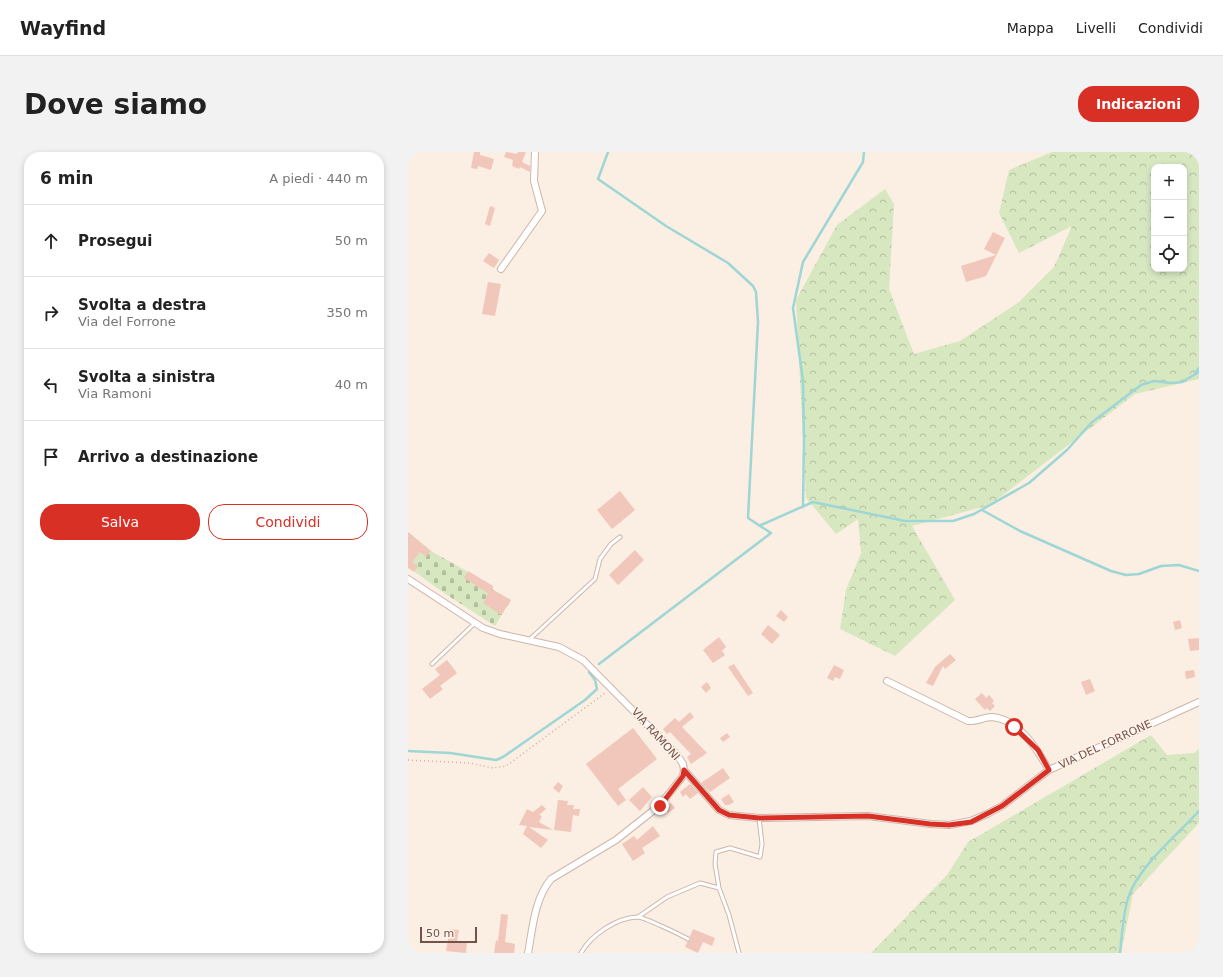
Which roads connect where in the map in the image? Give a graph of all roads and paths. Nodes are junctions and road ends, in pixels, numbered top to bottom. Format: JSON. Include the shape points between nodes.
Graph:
{"nodes":[{"id":1,"x":535,"y":152,"type":"edge"},
{"id":2,"x":501,"y":269,"type":"dead end"},
{"id":3,"x":620,"y":537,"type":"dead end"},
{"id":4,"x":408,"y":579,"type":"edge"},
{"id":5,"x":474,"y":624,"type":"junction"},
{"id":6,"x":529,"y":640,"type":"junction"},
{"id":7,"x":432,"y":664,"type":"dead end"},
{"id":8,"x":887,"y":681,"type":"dead end"},
{"id":9,"x":611,"y":688,"type":"junction"},
{"id":10,"x":1199,"y":702,"type":"edge"},
{"id":11,"x":408,"y":760,"type":"edge"},
{"id":12,"x":684,"y":770,"type":"junction"},
{"id":13,"x":1049,"y":770,"type":"junction"},
{"id":14,"x":759,"y":818,"type":"junction"},
{"id":15,"x":719,"y":888,"type":"junction"},
{"id":16,"x":638,"y":917,"type":"junction"},
{"id":17,"x":688,"y":940,"type":"dead end"},
{"id":18,"x":528,"y":953,"type":"edge"},
{"id":19,"x":581,"y":953,"type":"edge"},
{"id":20,"x":739,"y":953,"type":"edge"}],
"edges":[{"from":1,"to":2,"type":"street","via":[[534,181],[542,211]]},
{"from":3,"to":6,"type":"lane","via":[[600,559],[594,580]]},
{"from":4,"to":5,"type":"street","name":"VIA RAMONI"},
{"from":5,"to":6,"type":"street","name":"VIA RAMONI","via":[[500,634]]},
{"from":5,"to":7,"type":"lane"},
{"from":6,"to":9,"type":"street","name":"VIA RAMONI","via":[[572,653],[583,660]]},
{"from":8,"to":13,"type":"street","via":[[968,721],[975,722],[991,717],[1002,719],[1026,737],[1038,750]]},
{"from":9,"to":11,"type":"path","via":[[506,766],[500,768],[469,763]]},
{"from":9,"to":12,"type":"street","name":"VIA RAMONI","via":[[677,755]]},
{"from":10,"to":13,"type":"street","name":"VIA DEL FORRONE"},
{"from":12,"to":14,"type":"street","name":"VIA DEL FORRONE","via":[[719,810],[729,815]]},
{"from":12,"to":18,"type":"street","name":"VIA RAMONI","via":[[683,776],[660,806],[616,840],[551,879],[543,888],[535,910]]},
{"from":13,"to":14,"type":"street","name":"VIA DEL FORRONE","via":[[1002,806],[971,822],[930,824],[868,816]]},
{"from":14,"to":15,"type":"lane","via":[[762,844],[760,857],[730,848],[716,852]]},
{"from":15,"to":16,"type":"lane","via":[[700,883],[667,897]]},
{"from":15,"to":20,"type":"lane"},
{"from":16,"to":17,"type":"lane"},
{"from":16,"to":19,"type":"lane","via":[[611,924],[585,946]]}]}
